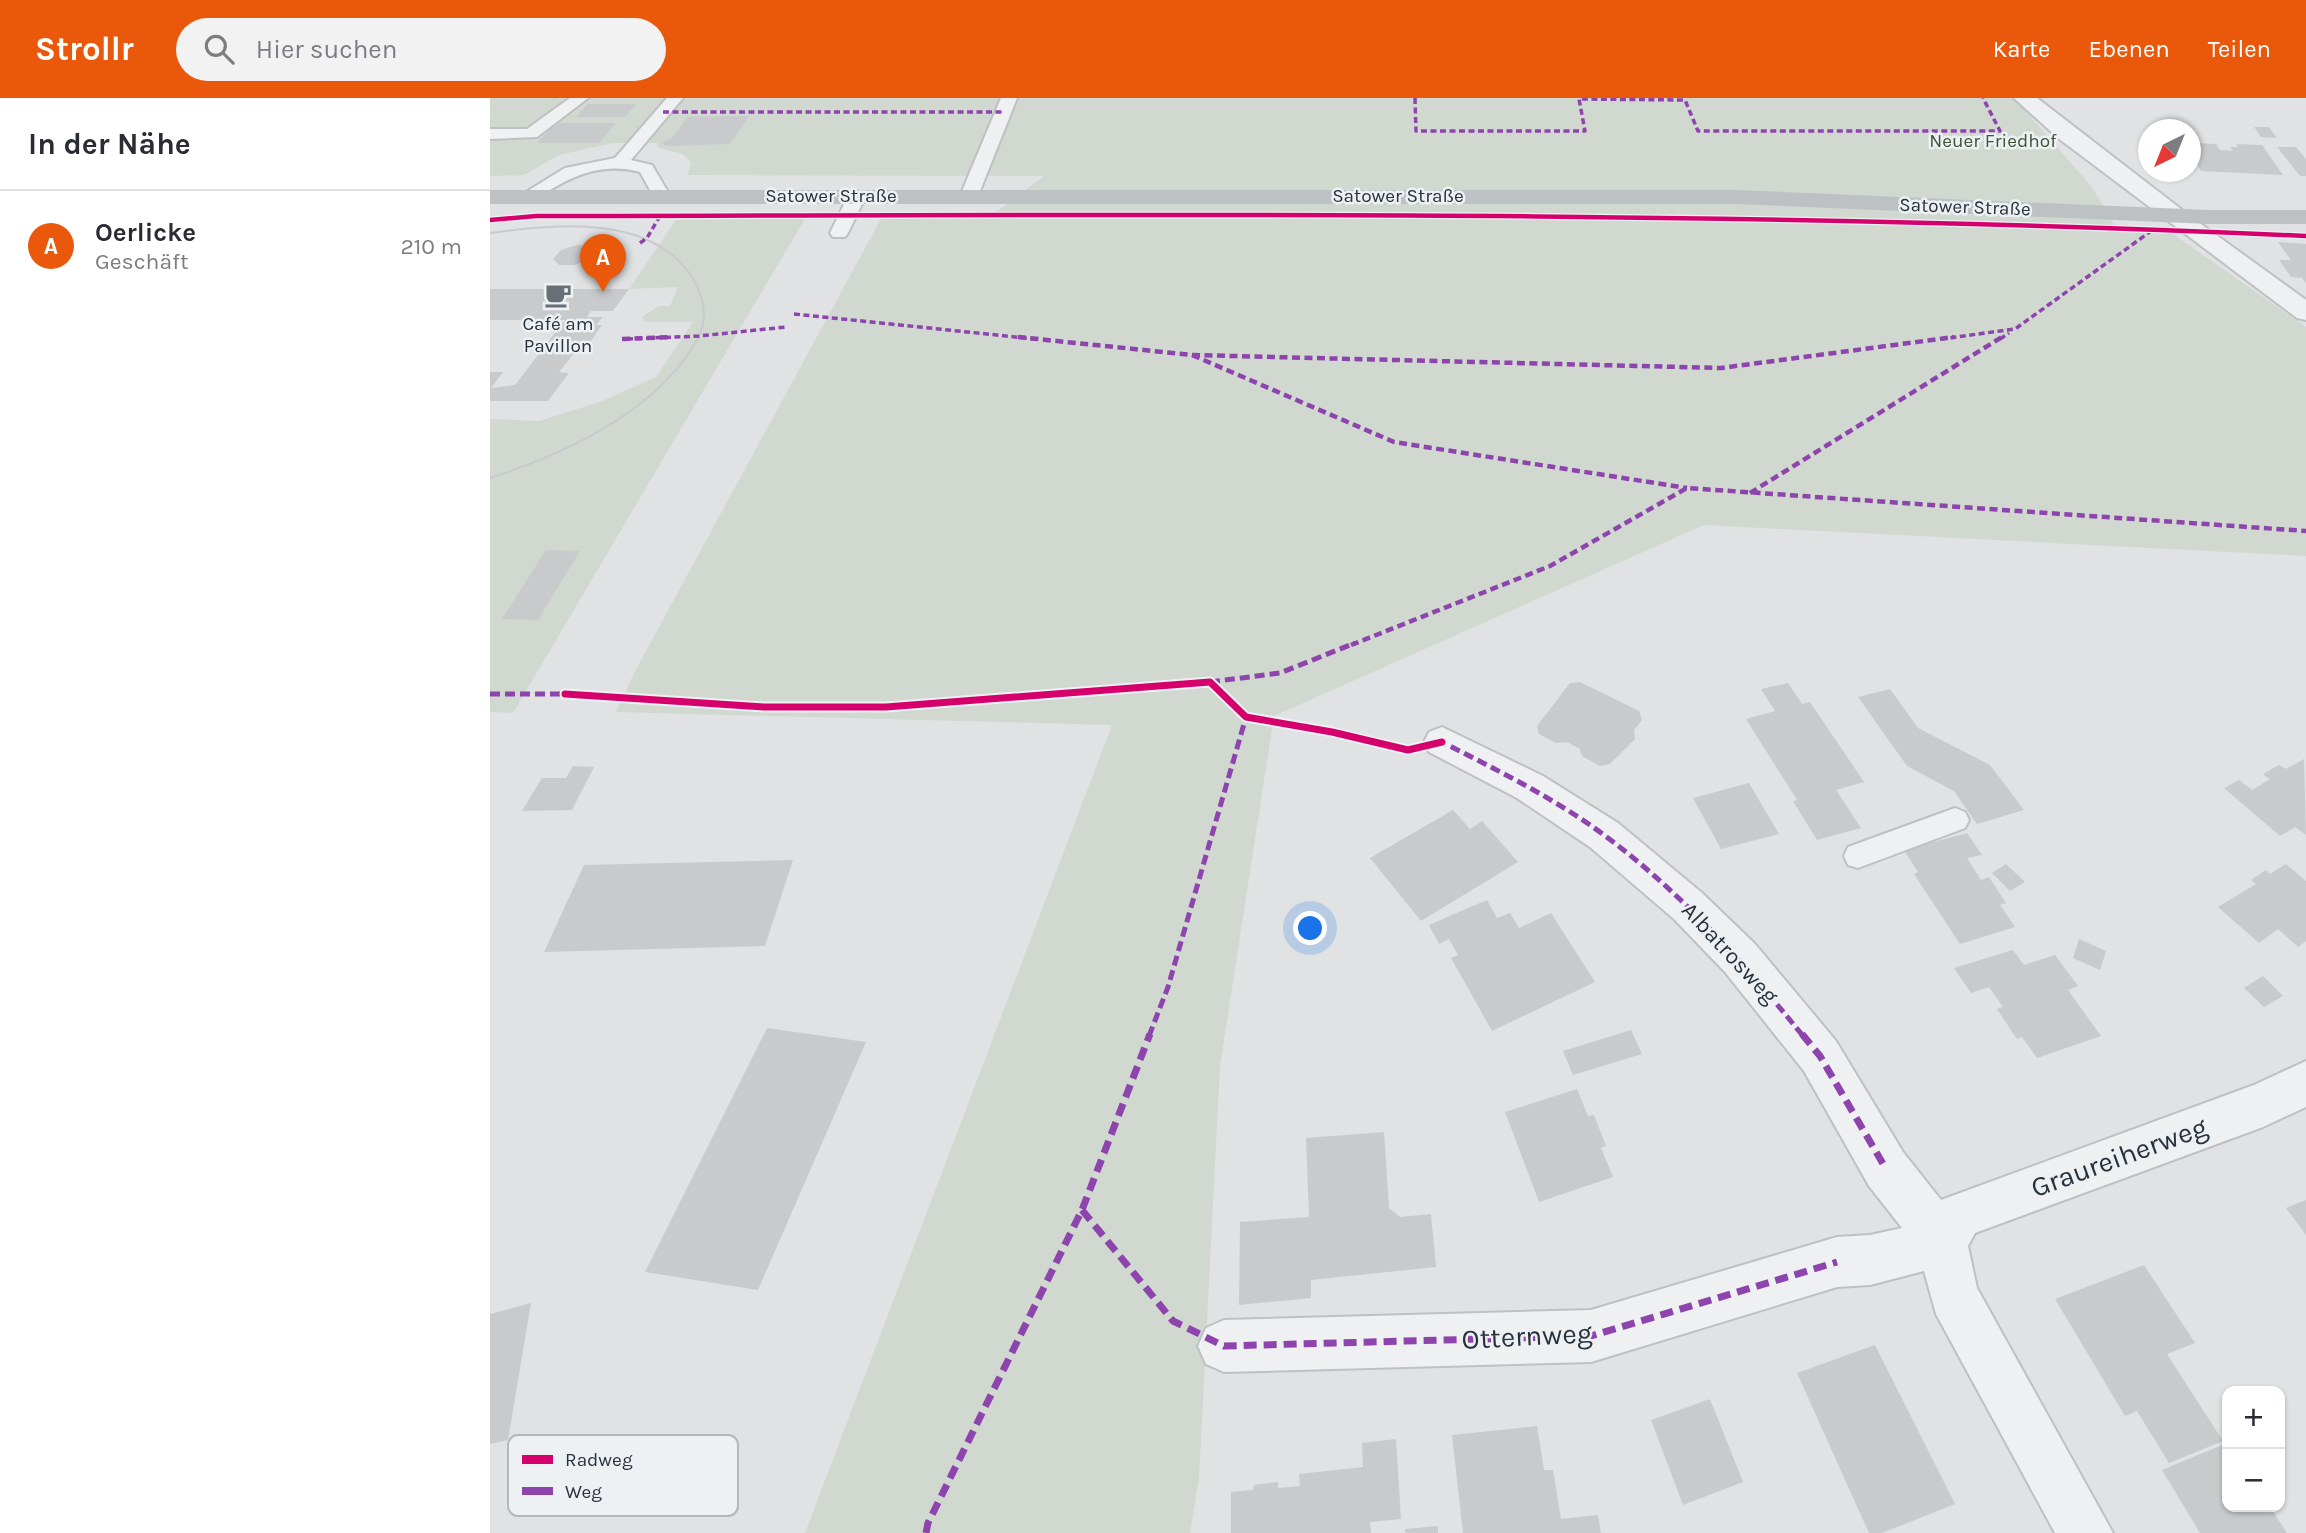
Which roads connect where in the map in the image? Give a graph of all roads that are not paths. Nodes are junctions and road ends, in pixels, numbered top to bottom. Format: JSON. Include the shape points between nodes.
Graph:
{"nodes":[{"id":1,"x":580,"y":98,"type":"edge"},
{"id":2,"x":675,"y":98,"type":"edge"},
{"id":3,"x":1009,"y":98,"type":"edge"},
{"id":4,"x":2025,"y":98,"type":"edge"},
{"id":5,"x":490,"y":134,"type":"edge"},
{"id":6,"x":620,"y":162,"type":"junction"},
{"id":7,"x":857,"y":196,"type":"junction"},
{"id":8,"x":969,"y":196,"type":"junction"},
{"id":9,"x":490,"y":197,"type":"edge"},
{"id":10,"x":527,"y":197,"type":"junction"},
{"id":11,"x":662,"y":197,"type":"junction"},
{"id":12,"x":2170,"y":215,"type":"junction"},
{"id":13,"x":2306,"y":217,"type":"edge"},
{"id":14,"x":839,"y":233,"type":"dead end"},
{"id":15,"x":2303,"y":307,"type":"edge"},
{"id":16,"x":1442,"y":742,"type":"dead end"},
{"id":17,"x":1955,"y":820,"type":"dead end"},
{"id":18,"x":1858,"y":856,"type":"dead end"},
{"id":19,"x":2306,"y":1083,"type":"edge"},
{"id":20,"x":1943,"y":1242,"type":"junction"},
{"id":21,"x":1224,"y":1346,"type":"dead end"},
{"id":22,"x":2085,"y":1533,"type":"edge"}],
"edges":[{"from":1,"to":5,"type":"lane","via":[[531,134]]},
{"from":2,"to":6,"type":"lane"},
{"from":3,"to":8,"type":"lane"},
{"from":4,"to":12,"type":"street","via":[[2054,127]]},
{"from":6,"to":10,"type":"lane","via":[[577,168]]},
{"from":6,"to":11,"type":"lane","via":[[646,169]]},
{"from":7,"to":8,"type":"main road","name":"Satower Straße"},
{"from":7,"to":11,"type":"main road","name":"Satower Straße"},
{"from":7,"to":14,"type":"lane"},
{"from":8,"to":12,"type":"main road","name":"Satower Straße","via":[[1736,197]]},
{"from":9,"to":10,"type":"main road","name":"Satower Straße"},
{"from":10,"to":11,"type":"main road","name":"Satower Straße"},
{"from":12,"to":13,"type":"main road","name":"Satower Straße"},
{"from":12,"to":15,"type":"street"},
{"from":16,"to":20,"type":"street","name":"Albatrosweg","via":[[1530,786],[1604,835],[1688,906],[1740,958],[1820,1056],[1886,1169]]},
{"from":17,"to":18,"type":"lane"},
{"from":19,"to":20,"type":"street","name":"Graureiherweg","via":[[2263,1104],[1959,1215]]},
{"from":20,"to":21,"type":"street","name":"Otternweg","via":[[1870,1260],[1826,1265],[1591,1336]]},
{"from":20,"to":22,"type":"street","via":[[1954,1296]]}]}
